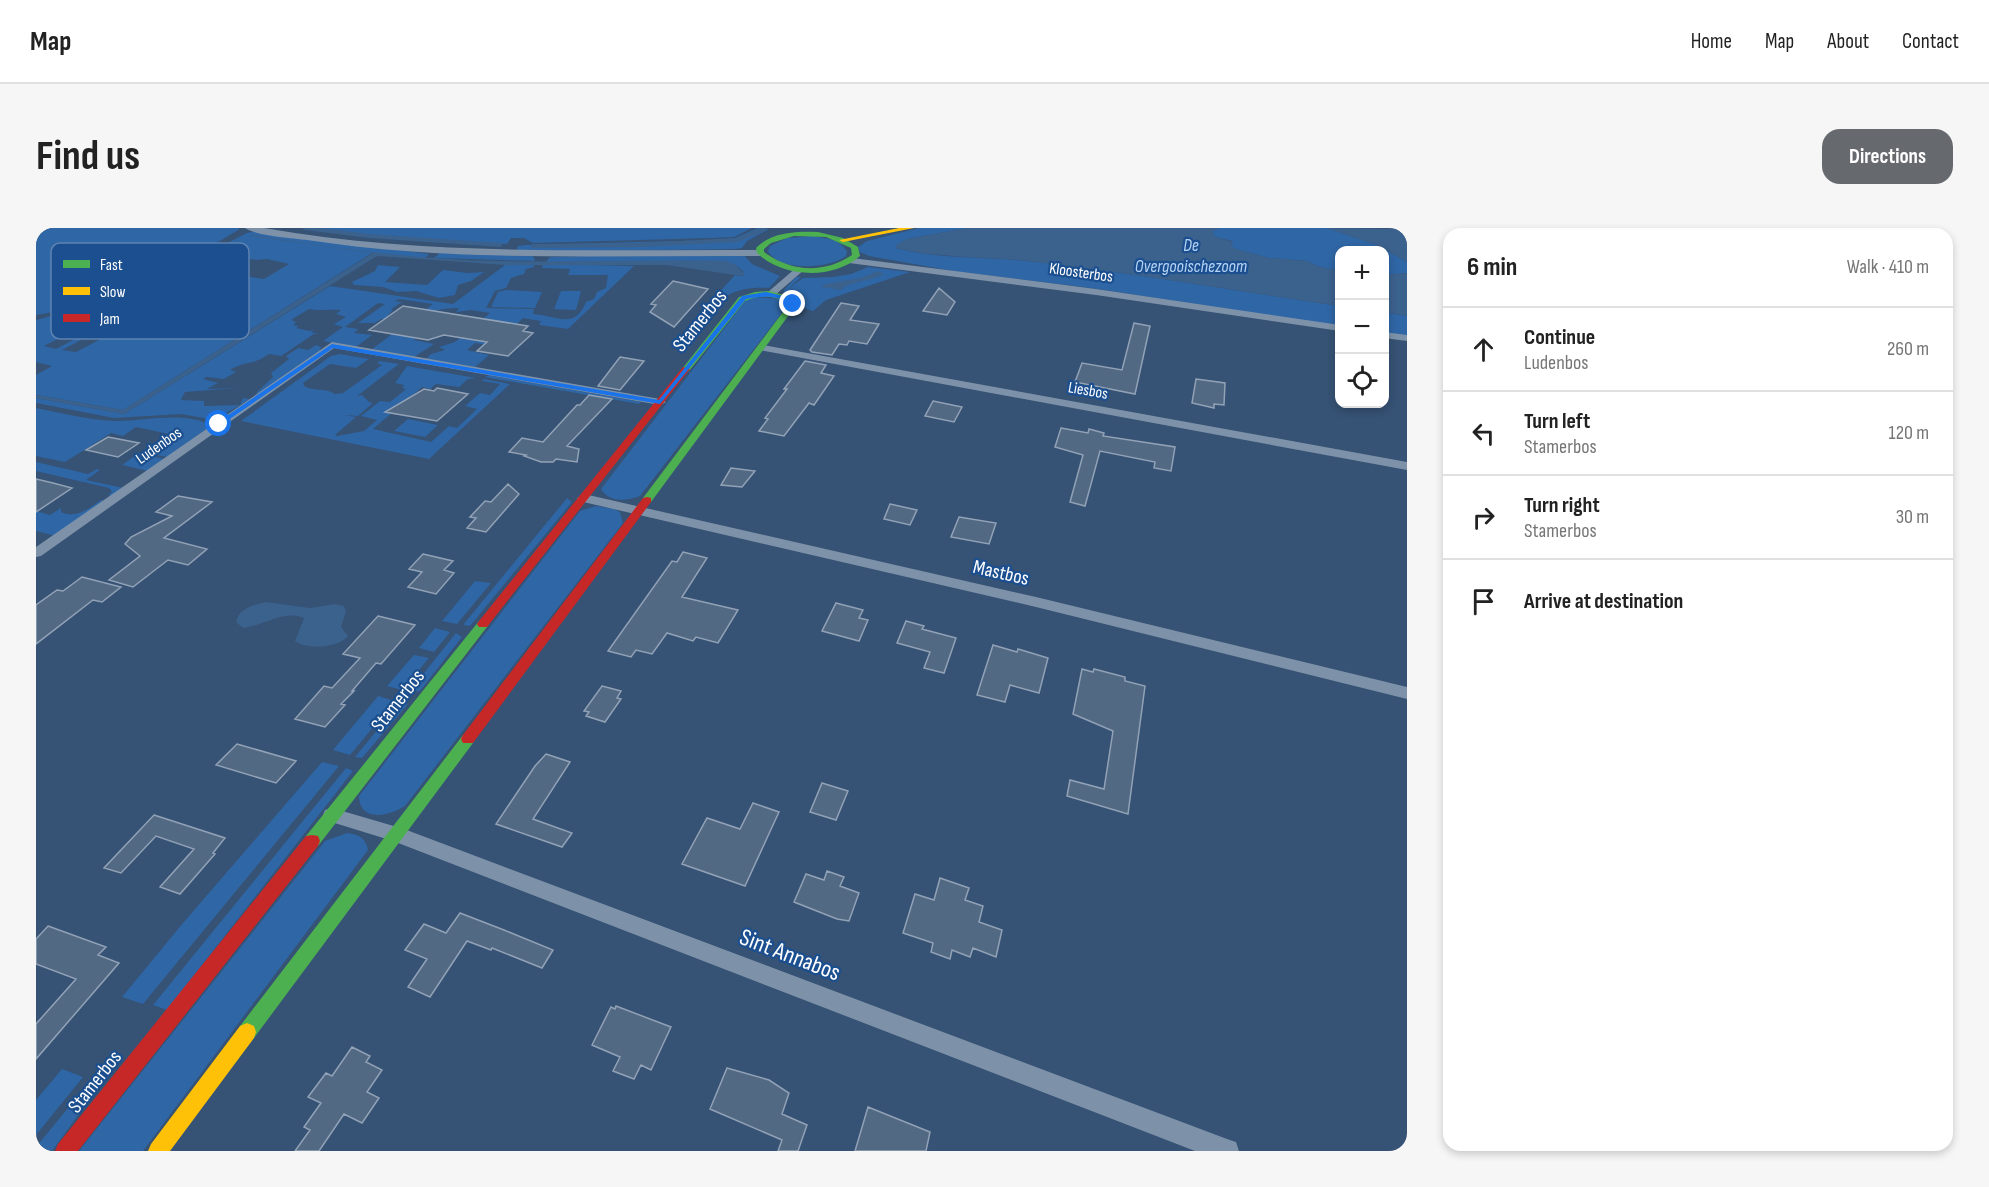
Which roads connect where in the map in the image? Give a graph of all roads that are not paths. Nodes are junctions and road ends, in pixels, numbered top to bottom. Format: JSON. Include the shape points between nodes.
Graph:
{"nodes":[{"id":1,"x":249,"y":228,"type":"edge"},
{"id":2,"x":911,"y":228,"type":"edge"},
{"id":3,"x":850,"y":250,"type":"junction"},
{"id":4,"x":760,"y":251,"type":"junction"},
{"id":5,"x":794,"y":268,"type":"junction"},
{"id":6,"x":771,"y":294,"type":"junction"},
{"id":7,"x":1335,"y":327,"type":"edge"},
{"id":8,"x":1389,"y":336,"type":"edge"},
{"id":9,"x":1407,"y":338,"type":"edge"},
{"id":10,"x":312,"y":341,"type":"dead end"},
{"id":11,"x":332,"y":345,"type":"junction"},
{"id":12,"x":763,"y":348,"type":"junction"},
{"id":13,"x":660,"y":402,"type":"junction"},
{"id":14,"x":1407,"y":466,"type":"edge"},
{"id":15,"x":584,"y":498,"type":"junction"},
{"id":16,"x":641,"y":510,"type":"junction"},
{"id":17,"x":36,"y":553,"type":"edge"},
{"id":18,"x":1407,"y":693,"type":"edge"},
{"id":19,"x":332,"y":815,"type":"junction"},
{"id":20,"x":397,"y":834,"type":"junction"},
{"id":21,"x":65,"y":1151,"type":"edge"},
{"id":22,"x":158,"y":1151,"type":"edge"},
{"id":23,"x":1227,"y":1151,"type":"edge"}],
"edges":[{"from":1,"to":4,"type":"street","via":[[402,249],[510,254]]},
{"from":2,"to":3,"type":"street","via":[[877,235]]},
{"from":3,"to":4,"type":"street","via":[[815,234],[794,234],[768,241]]},
{"from":3,"to":5,"type":"street","via":[[830,268]]},
{"from":3,"to":7,"type":"street","name":"Kloosterbos","via":[[890,263]]},
{"from":4,"to":5,"type":"street","via":[[770,262]]},
{"from":5,"to":6,"type":"street"},
{"from":6,"to":12,"type":"street","via":[[789,300],[793,306]]},
{"from":6,"to":13,"type":"street","name":"Stamerbos","via":[[744,297]]},
{"from":8,"to":9,"type":"street"},
{"from":10,"to":11,"type":"street"},
{"from":11,"to":13,"type":"street"},
{"from":11,"to":17,"type":"street","name":"Ludenbos"},
{"from":12,"to":14,"type":"street","name":"Liesbos"},
{"from":12,"to":16,"type":"street"},
{"from":13,"to":15,"type":"street","name":"Stamerbos"},
{"from":15,"to":16,"type":"street","name":"Mastbos"},
{"from":15,"to":19,"type":"street","name":"Stamerbos"},
{"from":16,"to":18,"type":"street","name":"Mastbos"},
{"from":16,"to":20,"type":"street"},
{"from":19,"to":20,"type":"street","name":"Sint Annabos"},
{"from":19,"to":21,"type":"street","name":"Stamerbos"},
{"from":20,"to":22,"type":"street"},
{"from":20,"to":23,"type":"street","name":"Sint Annabos"}]}
